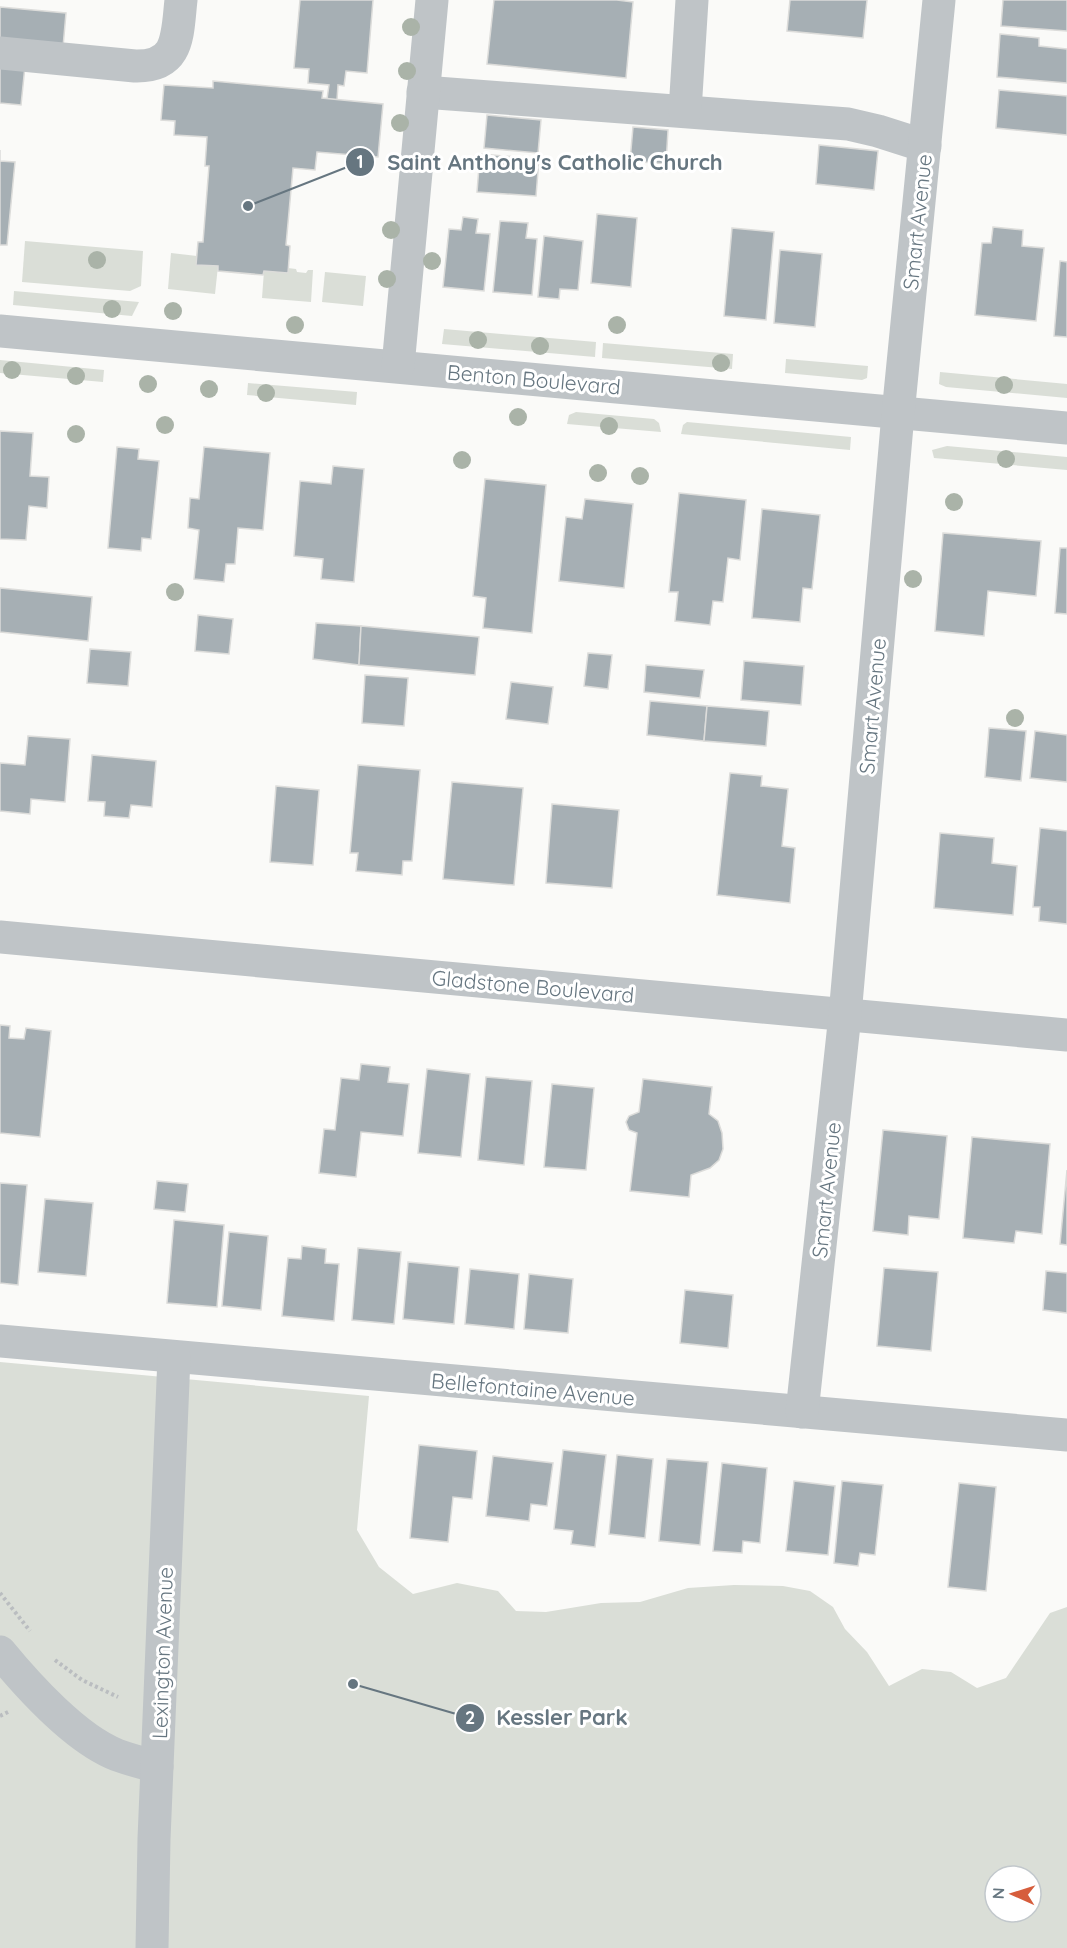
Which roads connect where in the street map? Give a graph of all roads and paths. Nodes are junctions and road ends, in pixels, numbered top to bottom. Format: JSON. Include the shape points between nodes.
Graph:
{"nodes":[{"id":1,"x":181,"y":0,"type":"edge"},
{"id":2,"x":432,"y":0,"type":"edge"},
{"id":3,"x":692,"y":0,"type":"edge"},
{"id":4,"x":939,"y":0,"type":"edge"},
{"id":5,"x":0,"y":53,"type":"edge"},
{"id":6,"x":423,"y":92,"type":"junction"},
{"id":7,"x":685,"y":111,"type":"junction"},
{"id":8,"x":925,"y":146,"type":"junction"},
{"id":9,"x":0,"y":331,"type":"edge"},
{"id":10,"x":398,"y":366,"type":"junction"},
{"id":11,"x":898,"y":414,"type":"junction"},
{"id":12,"x":1067,"y":428,"type":"edge"},
{"id":13,"x":0,"y":937,"type":"edge"},
{"id":14,"x":845,"y":1015,"type":"junction"},
{"id":15,"x":1067,"y":1035,"type":"edge"},
{"id":16,"x":0,"y":1341,"type":"edge"},
{"id":17,"x":174,"y":1357,"type":"junction"},
{"id":18,"x":802,"y":1412,"type":"junction"},
{"id":19,"x":1067,"y":1435,"type":"edge"},
{"id":20,"x":0,"y":1593,"type":"edge"},
{"id":21,"x":31,"y":1633,"type":"dead end"},
{"id":22,"x":0,"y":1652,"type":"edge"},
{"id":23,"x":51,"y":1656,"type":"dead end"},
{"id":24,"x":118,"y":1697,"type":"dead end"},
{"id":25,"x":157,"y":1767,"type":"junction"},
{"id":26,"x":152,"y":1948,"type":"edge"}],
"edges":[{"from":1,"to":5,"type":"street","via":[[175,46],[159,63],[135,66]]},
{"from":2,"to":6,"type":"street"},
{"from":3,"to":7,"type":"street"},
{"from":4,"to":8,"type":"street","name":"Smart Avenue"},
{"from":6,"to":7,"type":"street"},
{"from":6,"to":10,"type":"street"},
{"from":7,"to":8,"type":"street","via":[[848,124]]},
{"from":8,"to":11,"type":"street","name":"Smart Avenue"},
{"from":9,"to":10,"type":"street","name":"Benton Boulevard"},
{"from":10,"to":11,"type":"street","name":"Benton Boulevard"},
{"from":11,"to":12,"type":"street","name":"Benton Boulevard"},
{"from":11,"to":14,"type":"street","name":"Smart Avenue"},
{"from":13,"to":14,"type":"street","name":"Gladstone Boulevard"},
{"from":14,"to":15,"type":"street","name":"Gladstone Boulevard"},
{"from":14,"to":18,"type":"street","name":"Smart Avenue"},
{"from":16,"to":17,"type":"street","name":"Bellefontaine Avenue"},
{"from":17,"to":18,"type":"street","name":"Bellefontaine Avenue"},
{"from":17,"to":25,"type":"street","name":"Lexington Avenue"},
{"from":18,"to":19,"type":"street","name":"Bellefontaine Avenue"},
{"from":20,"to":21,"type":"path"},
{"from":22,"to":25,"type":"street","via":[[41,1698],[95,1743],[116,1755]]},
{"from":23,"to":24,"type":"path","via":[[82,1680]]},
{"from":25,"to":26,"type":"street","name":"Lexington Avenue"}]}
